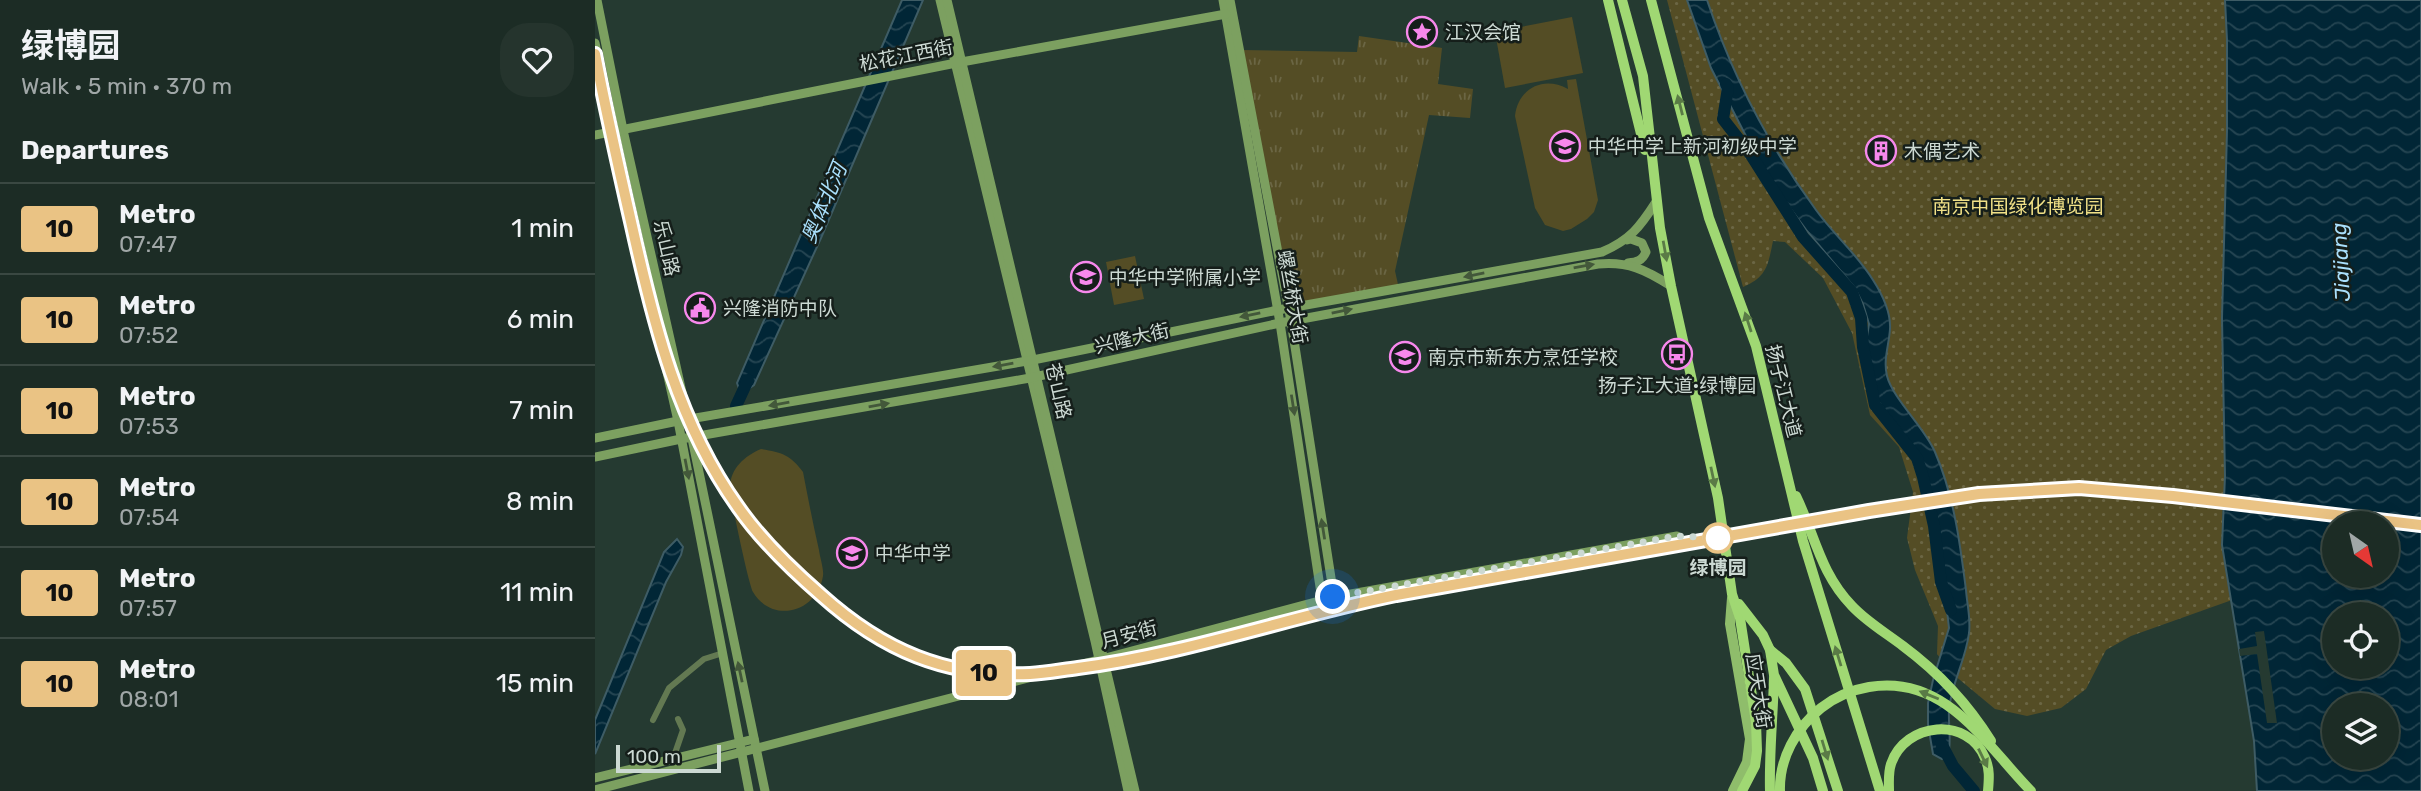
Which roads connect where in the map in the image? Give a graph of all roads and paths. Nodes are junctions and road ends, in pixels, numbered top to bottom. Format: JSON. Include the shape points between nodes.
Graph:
{"nodes":[{"id":1,"x":597,"y":0,"type":"edge"},
{"id":2,"x":940,"y":0,"type":"edge"},
{"id":3,"x":947,"y":0,"type":"edge"},
{"id":4,"x":1223,"y":0,"type":"edge"},
{"id":5,"x":1230,"y":0,"type":"edge"},
{"id":6,"x":1608,"y":0,"type":"edge"},
{"id":7,"x":1622,"y":0,"type":"edge"},
{"id":8,"x":1651,"y":0,"type":"edge"},
{"id":9,"x":1226,"y":14,"type":"junction"},
{"id":10,"x":595,"y":43,"type":"edge"},
{"id":11,"x":959,"y":62,"type":"junction"},
{"id":12,"x":618,"y":131,"type":"junction"},
{"id":13,"x":595,"y":135,"type":"edge"},
{"id":14,"x":1654,"y":184,"type":"junction"},
{"id":15,"x":1656,"y":202,"type":"junction"},
{"id":16,"x":1625,"y":241,"type":"junction"},
{"id":17,"x":1620,"y":262,"type":"junction"},
{"id":18,"x":1671,"y":286,"type":"junction"},
{"id":19,"x":1288,"y":308,"type":"junction"},
{"id":20,"x":1278,"y":310,"type":"junction"},
{"id":21,"x":1291,"y":321,"type":"junction"},
{"id":22,"x":1280,"y":323,"type":"junction"},
{"id":23,"x":1030,"y":360,"type":"junction"},
{"id":24,"x":1034,"y":377,"type":"junction"},
{"id":25,"x":683,"y":420,"type":"junction"},
{"id":26,"x":595,"y":438,"type":"edge"},
{"id":27,"x":686,"y":438,"type":"junction"},
{"id":28,"x":595,"y":457,"type":"edge"},
{"id":29,"x":1786,"y":474,"type":"junction"},
{"id":30,"x":1677,"y":536,"type":"dead end"},
{"id":31,"x":1732,"y":594,"type":"junction"},
{"id":32,"x":1333,"y":597,"type":"junction"},
{"id":33,"x":1322,"y":600,"type":"junction"},
{"id":34,"x":1770,"y":650,"type":"junction"},
{"id":35,"x":723,"y":653,"type":"junction"},
{"id":36,"x":1102,"y":659,"type":"junction"},
{"id":37,"x":1774,"y":675,"type":"junction"},
{"id":38,"x":678,"y":719,"type":"dead end"},
{"id":39,"x":653,"y":720,"type":"dead end"},
{"id":40,"x":740,"y":742,"type":"junction"},
{"id":41,"x":755,"y":744,"type":"junction"},
{"id":42,"x":1996,"y":750,"type":"junction"},
{"id":43,"x":741,"y":753,"type":"junction"},
{"id":44,"x":673,"y":759,"type":"junction"},
{"id":45,"x":596,"y":778,"type":"edge"},
{"id":46,"x":1886,"y":789,"type":"edge"},
{"id":47,"x":596,"y":790,"type":"edge"},
{"id":48,"x":749,"y":791,"type":"edge"},
{"id":49,"x":765,"y":791,"type":"edge"},
{"id":50,"x":1128,"y":791,"type":"edge"},
{"id":51,"x":1135,"y":791,"type":"edge"},
{"id":52,"x":1733,"y":791,"type":"edge"},
{"id":53,"x":1742,"y":791,"type":"edge"},
{"id":54,"x":1770,"y":791,"type":"edge"},
{"id":55,"x":1780,"y":791,"type":"edge"},
{"id":56,"x":1823,"y":791,"type":"edge"},
{"id":57,"x":1837,"y":791,"type":"edge"},
{"id":58,"x":1988,"y":791,"type":"edge"},
{"id":59,"x":2031,"y":791,"type":"edge"}],
"edges":[{"from":1,"to":12,"type":"street","name":"乐山路"},
{"from":2,"to":11,"type":"street","name":"苍山路"},
{"from":3,"to":11,"type":"street","name":"苍山路"},
{"from":4,"to":9,"type":"street","name":"螺丝桥大街"},
{"from":5,"to":19,"type":"street","name":"螺丝桥大街"},
{"from":6,"to":14,"type":"highway"},
{"from":7,"to":14,"type":"highway","via":[[1643,76]]},
{"from":29,"to":8,"type":"highway","name":"扬子江大道","one_way":true,"via":[[1756,346],[1709,218]]},
{"from":9,"to":11,"type":"street","name":"松花江西街"},
{"from":9,"to":20,"type":"street","name":"螺丝桥大街"},
{"from":10,"to":12,"type":"street","name":"乐山路"},
{"from":11,"to":12,"type":"street","name":"松花江西街"},
{"from":11,"to":23,"type":"street","name":"苍山路"},
{"from":12,"to":13,"type":"street","name":"松花江西街"},
{"from":12,"to":25,"type":"street","name":"乐山路"},
{"from":14,"to":15,"type":"highway"},
{"from":15,"to":16,"type":"street","name":"兴隆大街"},
{"from":15,"to":18,"type":"highway","one_way":true},
{"from":16,"to":17,"type":"street","via":[[1638,240],[1646,253],[1638,262]]},
{"from":16,"to":19,"type":"street","name":"兴隆大街","one_way":true,"via":[[1602,252]]},
{"from":17,"to":18,"type":"street"},
{"from":21,"to":17,"type":"street","name":"兴隆大街","one_way":true},
{"from":18,"to":31,"type":"highway","one_way":true,"via":[[1720,512]]},
{"from":19,"to":20,"type":"street","name":"兴隆大街"},
{"from":19,"to":21,"type":"street","name":"螺丝桥大街"},
{"from":20,"to":22,"type":"street","name":"螺丝桥大街"},
{"from":20,"to":23,"type":"street","name":"兴隆大街","one_way":true},
{"from":21,"to":22,"type":"street","name":"兴隆大街"},
{"from":32,"to":21,"type":"street","name":"螺丝桥大街","one_way":true},
{"from":22,"to":24,"type":"street","name":"兴隆大街"},
{"from":22,"to":33,"type":"street","name":"螺丝桥大街","one_way":true},
{"from":23,"to":24,"type":"street","name":"苍山路"},
{"from":23,"to":25,"type":"street","name":"兴隆大街","one_way":true},
{"from":27,"to":24,"type":"street","name":"兴隆大街","one_way":true},
{"from":24,"to":36,"type":"street","name":"苍山路"},
{"from":25,"to":26,"type":"street","name":"兴隆大街"},
{"from":25,"to":27,"type":"street","name":"乐山路"},
{"from":27,"to":28,"type":"street","name":"兴隆大街"},
{"from":27,"to":35,"type":"street","name":"乐山路","one_way":true},
{"from":41,"to":27,"type":"street","name":"乐山路","one_way":true},
{"from":29,"to":42,"type":"highway","bridge":true,"via":[[1832,582],[1852,606],[1944,681]]},
{"from":46,"to":29,"type":"highway","name":"扬子江大道","one_way":true,"via":[[1803,541]]},
{"from":30,"to":32,"type":"street","name":"月安街"},
{"from":31,"to":34,"type":"highway"},
{"from":31,"to":52,"type":"main road","name":"应天大街","via":[[1730,624],[1750,739],[1747,762]]},
{"from":31,"to":53,"type":"highway","via":[[1758,734],[1755,766]]},
{"from":32,"to":33,"type":"street","name":"月安街"},
{"from":33,"to":36,"type":"street","name":"月安街"},
{"from":34,"to":37,"type":"highway"},
{"from":34,"to":57,"type":"highway","one_way":true,"via":[[1805,689]]},
{"from":35,"to":39,"type":"street","via":[[704,659],[669,688]]},
{"from":35,"to":40,"type":"street","name":"乐山路"},
{"from":36,"to":41,"type":"street","name":"月安街"},
{"from":36,"to":50,"type":"street","name":"苍山路"},
{"from":36,"to":51,"type":"street","name":"苍山路"},
{"from":37,"to":54,"type":"highway"},
{"from":37,"to":56,"type":"highway","via":[[1813,758]]},
{"from":38,"to":44,"type":"street","via":[[683,730]]},
{"from":40,"to":41,"type":"street"},
{"from":40,"to":43,"type":"street","name":"乐山路"},
{"from":40,"to":44,"type":"street"},
{"from":41,"to":43,"type":"street","name":"月安街"},
{"from":41,"to":49,"type":"street","name":"乐山路"},
{"from":42,"to":55,"type":"highway","one_way":true,"bridge":true,"via":[[1941,700],[1905,687],[1863,688],[1829,702],[1795,735]]},
{"from":42,"to":59,"type":"highway","bridge":true},
{"from":43,"to":47,"type":"street","name":"月安街"},
{"from":43,"to":48,"type":"street","name":"乐山路"},
{"from":44,"to":45,"type":"street"},
{"from":46,"to":58,"type":"highway","one_way":true,"via":[[1900,748],[1922,731],[1937,728],[1968,737],[1981,750],[1989,770]]}]}
